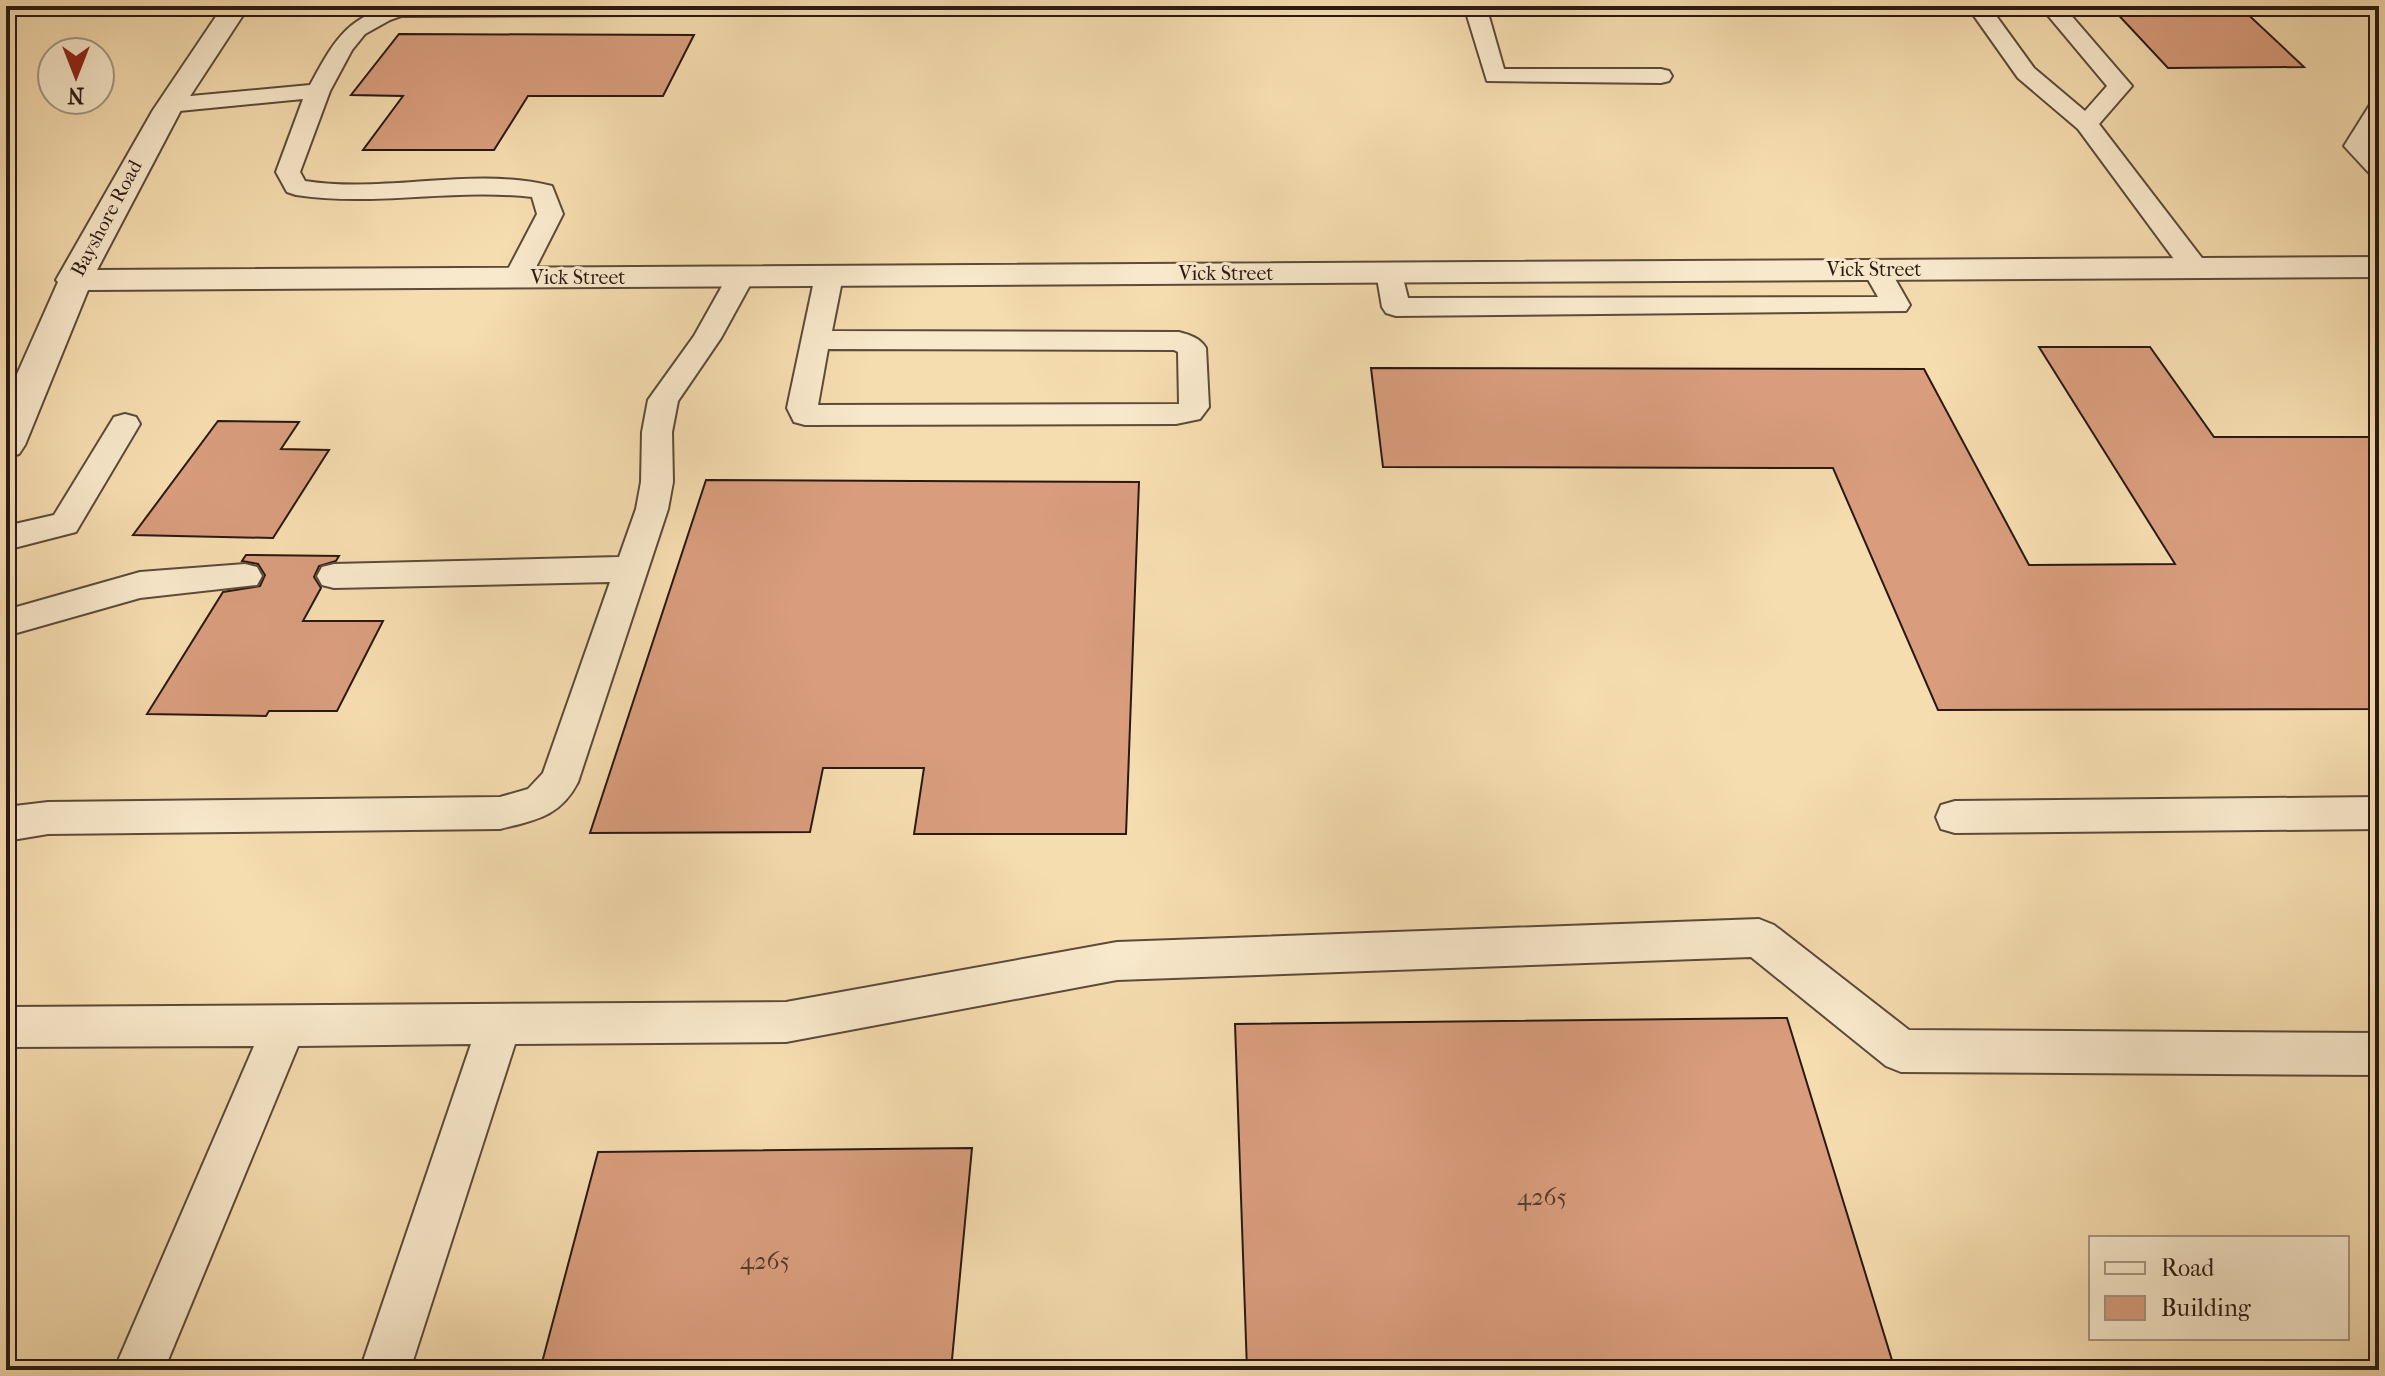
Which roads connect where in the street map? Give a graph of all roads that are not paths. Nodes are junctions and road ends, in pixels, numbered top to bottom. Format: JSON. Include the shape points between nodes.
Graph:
{"nodes":[{"id":1,"x":236,"y":6,"type":"edge"},
{"id":2,"x":649,"y":6,"type":"edge"},
{"id":3,"x":1475,"y":6,"type":"edge"},
{"id":4,"x":1978,"y":6,"type":"edge"},
{"id":5,"x":2051,"y":6,"type":"edge"},
{"id":6,"x":1661,"y":76,"type":"dead end"},
{"id":7,"x":318,"y":91,"type":"junction"},
{"id":8,"x":169,"y":105,"type":"junction"},
{"id":9,"x":2379,"y":108,"type":"edge"},
{"id":10,"x":2086,"y":124,"type":"junction"},
{"id":11,"x":2379,"y":169,"type":"edge"},
{"id":12,"x":2379,"y":267,"type":"edge"},
{"id":13,"x":2195,"y":268,"type":"junction"},
{"id":14,"x":741,"y":276,"type":"junction"},
{"id":15,"x":829,"y":276,"type":"junction"},
{"id":16,"x":518,"y":277,"type":"junction"},
{"id":17,"x":73,"y":280,"type":"junction"},
{"id":18,"x":816,"y":340,"type":"junction"},
{"id":19,"x":125,"y":424,"type":"dead end"},
{"id":20,"x":6,"y":445,"type":"edge"},
{"id":21,"x":6,"y":538,"type":"edge"},
{"id":22,"x":631,"y":569,"type":"junction"},
{"id":23,"x":245,"y":576,"type":"dead end"},
{"id":24,"x":334,"y":576,"type":"dead end"},
{"id":25,"x":6,"y":623,"type":"edge"},
{"id":26,"x":2379,"y":813,"type":"edge"},
{"id":27,"x":1955,"y":817,"type":"dead end"},
{"id":28,"x":6,"y":824,"type":"edge"},
{"id":29,"x":500,"y":1024,"type":"junction"},
{"id":30,"x":285,"y":1025,"type":"junction"},
{"id":31,"x":6,"y":1027,"type":"edge"},
{"id":32,"x":2379,"y":1054,"type":"edge"},
{"id":33,"x":139,"y":1370,"type":"edge"},
{"id":34,"x":385,"y":1370,"type":"edge"}],
"edges":[{"from":1,"to":8,"type":"street","name":"Bayshore Road"},
{"from":2,"to":7,"type":"lane","via":[[400,10],[375,15],[354,30]]},
{"from":3,"to":6,"type":"lane","via":[[1495,76]]},
{"from":4,"to":10,"type":"lane","via":[[2026,73]]},
{"from":5,"to":10,"type":"lane","via":[[2120,86]]},
{"from":7,"to":8,"type":"lane"},
{"from":7,"to":16,"type":"lane","via":[[288,172],[296,187],[321,193],[508,185],[543,191],[550,214]]},
{"from":8,"to":17,"type":"street","name":"Bayshore Road"},
{"from":9,"to":11,"type":"lane","via":[[2356,146]]},
{"from":10,"to":13,"type":"lane"},
{"from":12,"to":13,"type":"street","name":"Vick Street"},
{"from":13,"to":15,"type":"street","name":"Vick Street"},
{"from":14,"to":15,"type":"street","name":"Vick Street"},
{"from":14,"to":16,"type":"street","name":"Vick Street"},
{"from":14,"to":22,"type":"lane","via":[[707,338],[663,400],[652,509]]},
{"from":15,"to":18,"type":"lane"},
{"from":16,"to":17,"type":"street","name":"Vick Street"},
{"from":17,"to":20,"type":"street","name":"Bayshore Road"},
{"from":18,"to":18,"type":"lane","via":[[805,415],[1176,414],[1194,407],[1192,348],[1179,341]]},
{"from":19,"to":21,"type":"lane","via":[[65,524]]},
{"from":22,"to":24,"type":"lane"},
{"from":22,"to":28,"type":"lane","via":[[559,782],[540,802],[500,813],[48,818]]},
{"from":23,"to":25,"type":"lane","via":[[140,585]]},
{"from":26,"to":27,"type":"lane"},
{"from":29,"to":30,"type":"lane"},
{"from":29,"to":32,"type":"lane","via":[[786,1022],[1117,961],[1759,938],[1901,1051]]},
{"from":29,"to":34,"type":"lane"},
{"from":30,"to":31,"type":"lane"},
{"from":30,"to":33,"type":"lane"}]}
